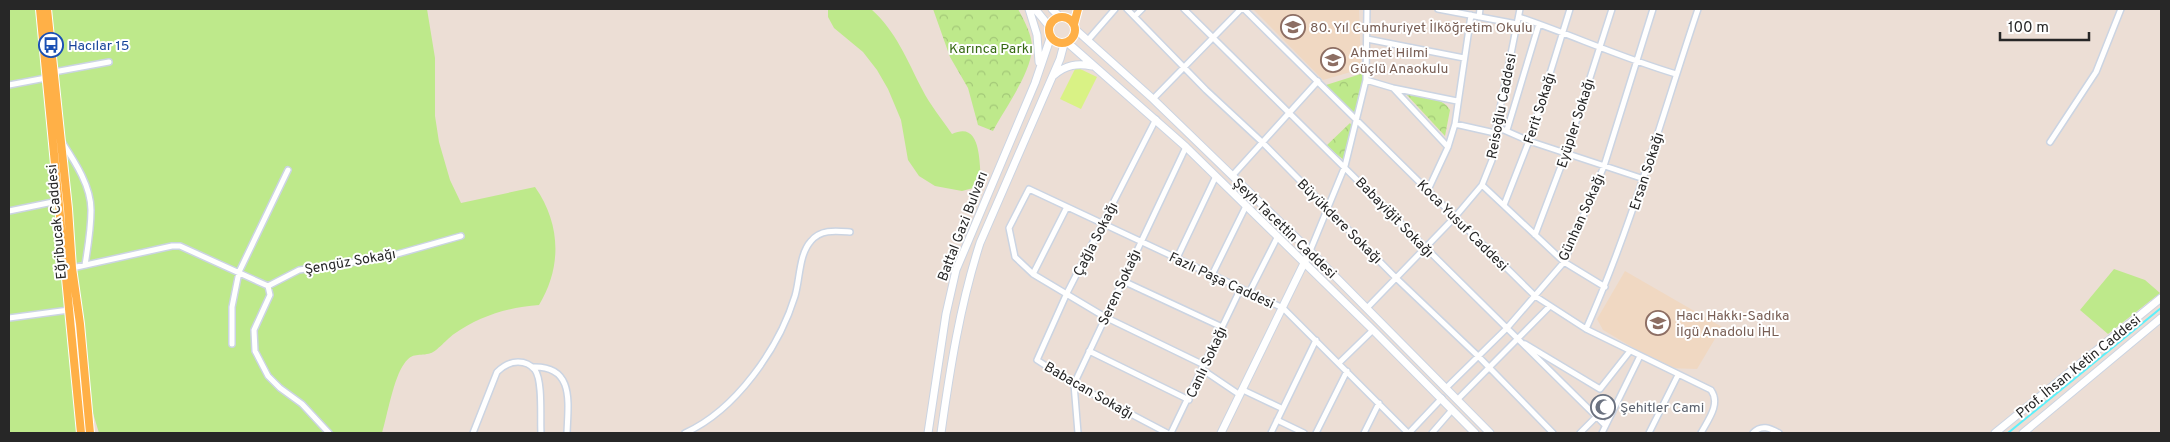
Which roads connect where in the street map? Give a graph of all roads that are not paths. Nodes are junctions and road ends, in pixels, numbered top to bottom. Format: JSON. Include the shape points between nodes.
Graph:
{"nodes":[{"id":1,"x":40,"y":9,"type":"edge"},
{"id":2,"x":47,"y":9,"type":"edge"},
{"id":3,"x":1029,"y":9,"type":"edge"},
{"id":4,"x":1036,"y":9,"type":"edge"},
{"id":5,"x":1052,"y":9,"type":"edge"},
{"id":6,"x":1078,"y":9,"type":"edge"},
{"id":7,"x":1116,"y":9,"type":"edge"},
{"id":8,"x":1127,"y":9,"type":"edge"},
{"id":9,"x":1142,"y":9,"type":"edge"},
{"id":10,"x":1184,"y":9,"type":"edge"},
{"id":11,"x":1243,"y":9,"type":"edge"},
{"id":12,"x":1367,"y":9,"type":"edge"},
{"id":13,"x":1439,"y":9,"type":"edge"},
{"id":14,"x":1480,"y":9,"type":"edge"},
{"id":15,"x":1520,"y":9,"type":"edge"},
{"id":16,"x":1570,"y":9,"type":"edge"},
{"id":17,"x":1612,"y":9,"type":"edge"},
{"id":18,"x":1653,"y":9,"type":"edge"},
{"id":19,"x":1698,"y":9,"type":"edge"},
{"id":20,"x":2121,"y":9,"type":"edge"},
{"id":21,"x":1061,"y":13,"type":"edge"},
{"id":22,"x":1471,"y":15,"type":"junction"},
{"id":23,"x":1135,"y":16,"type":"junction"},
{"id":24,"x":1479,"y":17,"type":"junction"},
{"id":25,"x":1519,"y":17,"type":"junction"},
{"id":26,"x":1517,"y":24,"type":"junction"},
{"id":27,"x":1540,"y":24,"type":"junction"},
{"id":28,"x":1049,"y":26,"type":"junction"},
{"id":29,"x":1074,"y":26,"type":"junction"},
{"id":30,"x":1563,"y":32,"type":"junction"},
{"id":31,"x":1051,"y":36,"type":"junction"},
{"id":32,"x":1212,"y":36,"type":"junction"},
{"id":33,"x":1367,"y":39,"type":"junction"},
{"id":34,"x":1088,"y":40,"type":"junction"},
{"id":35,"x":1066,"y":44,"type":"junction"},
{"id":36,"x":1600,"y":46,"type":"junction"},
{"id":37,"x":1464,"y":58,"type":"junction"},
{"id":38,"x":109,"y":62,"type":"dead end"},
{"id":39,"x":1637,"y":62,"type":"junction"},
{"id":40,"x":1095,"y":66,"type":"junction"},
{"id":41,"x":1184,"y":67,"type":"junction"},
{"id":42,"x":54,"y":72,"type":"junction"},
{"id":43,"x":1039,"y":72,"type":"junction"},
{"id":44,"x":1676,"y":74,"type":"junction"},
{"id":45,"x":1052,"y":77,"type":"junction"},
{"id":46,"x":46,"y":78,"type":"junction"},
{"id":47,"x":1366,"y":80,"type":"junction"},
{"id":48,"x":1318,"y":81,"type":"junction"},
{"id":49,"x":9,"y":85,"type":"edge"},
{"id":50,"x":1393,"y":88,"type":"junction"},
{"id":51,"x":1153,"y":99,"type":"junction"},
{"id":52,"x":1457,"y":101,"type":"junction"},
{"id":53,"x":1289,"y":114,"type":"junction"},
{"id":54,"x":1156,"y":119,"type":"junction"},
{"id":55,"x":1356,"y":119,"type":"junction"},
{"id":56,"x":1454,"y":124,"type":"junction"},
{"id":57,"x":1497,"y":126,"type":"junction"},
{"id":58,"x":1507,"y":130,"type":"junction"},
{"id":59,"x":1495,"y":133,"type":"junction"},
{"id":60,"x":60,"y":139,"type":"junction"},
{"id":61,"x":1529,"y":141,"type":"junction"},
{"id":62,"x":1262,"y":142,"type":"junction"},
{"id":63,"x":2050,"y":142,"type":"dead end"},
{"id":64,"x":1186,"y":147,"type":"junction"},
{"id":65,"x":1448,"y":147,"type":"junction"},
{"id":66,"x":1566,"y":153,"type":"junction"},
{"id":67,"x":1345,"y":166,"type":"junction"},
{"id":68,"x":1604,"y":166,"type":"junction"},
{"id":69,"x":288,"y":170,"type":"dead end"},
{"id":70,"x":1216,"y":176,"type":"junction"},
{"id":71,"x":1232,"y":176,"type":"junction"},
{"id":72,"x":1644,"y":179,"type":"junction"},
{"id":73,"x":1482,"y":185,"type":"junction"},
{"id":74,"x":1428,"y":190,"type":"junction"},
{"id":75,"x":58,"y":201,"type":"junction"},
{"id":76,"x":1504,"y":205,"type":"junction"},
{"id":77,"x":1246,"y":206,"type":"junction"},
{"id":78,"x":1067,"y":207,"type":"junction"},
{"id":79,"x":1328,"y":208,"type":"junction"},
{"id":80,"x":9,"y":211,"type":"edge"},
{"id":81,"x":1455,"y":217,"type":"junction"},
{"id":82,"x":1102,"y":225,"type":"junction"},
{"id":83,"x":850,"y":232,"type":"dead end"},
{"id":84,"x":1535,"y":235,"type":"junction"},
{"id":85,"x":462,"y":236,"type":"dead end"},
{"id":86,"x":1278,"y":236,"type":"junction"},
{"id":87,"x":1140,"y":242,"type":"junction"},
{"id":88,"x":1424,"y":248,"type":"junction"},
{"id":89,"x":1310,"y":251,"type":"junction"},
{"id":90,"x":1177,"y":258,"type":"junction"},
{"id":91,"x":1564,"y":262,"type":"junction"},
{"id":92,"x":1304,"y":263,"type":"junction"},
{"id":93,"x":85,"y":265,"type":"junction"},
{"id":94,"x":72,"y":268,"type":"junction"},
{"id":95,"x":239,"y":272,"type":"junction"},
{"id":96,"x":1033,"y":274,"type":"junction"},
{"id":97,"x":1212,"y":275,"type":"junction"},
{"id":98,"x":1395,"y":277,"type":"junction"},
{"id":99,"x":1122,"y":282,"type":"junction"},
{"id":100,"x":268,"y":286,"type":"junction"},
{"id":101,"x":1605,"y":287,"type":"junction"},
{"id":102,"x":1240,"y":290,"type":"junction"},
{"id":103,"x":1067,"y":293,"type":"junction"},
{"id":104,"x":1249,"y":293,"type":"junction"},
{"id":105,"x":1535,"y":296,"type":"junction"},
{"id":106,"x":2161,"y":298,"type":"edge"},
{"id":107,"x":1550,"y":306,"type":"junction"},
{"id":108,"x":1283,"y":308,"type":"junction"},
{"id":109,"x":1367,"y":308,"type":"junction"},
{"id":110,"x":69,"y":310,"type":"junction"},
{"id":111,"x":1105,"y":317,"type":"junction"},
{"id":112,"x":9,"y":318,"type":"edge"},
{"id":113,"x":2161,"y":318,"type":"edge"},
{"id":114,"x":1222,"y":327,"type":"junction"},
{"id":115,"x":1507,"y":328,"type":"junction"},
{"id":116,"x":1373,"y":330,"type":"junction"},
{"id":117,"x":1586,"y":330,"type":"junction"},
{"id":118,"x":1518,"y":339,"type":"junction"},
{"id":119,"x":1316,"y":340,"type":"junction"},
{"id":120,"x":232,"y":344,"type":"dead end"},
{"id":121,"x":1089,"y":351,"type":"junction"},
{"id":122,"x":1630,"y":352,"type":"junction"},
{"id":123,"x":1478,"y":356,"type":"junction"},
{"id":124,"x":1640,"y":356,"type":"junction"},
{"id":125,"x":1037,"y":360,"type":"joint"},
{"id":126,"x":1339,"y":362,"type":"junction"},
{"id":127,"x":532,"y":366,"type":"junction"},
{"id":128,"x":1203,"y":367,"type":"junction"},
{"id":129,"x":1489,"y":368,"type":"junction"},
{"id":130,"x":1347,"y":371,"type":"junction"},
{"id":131,"x":1678,"y":375,"type":"junction"},
{"id":132,"x":1074,"y":384,"type":"junction"},
{"id":133,"x":1446,"y":388,"type":"junction"},
{"id":134,"x":1242,"y":392,"type":"junction"},
{"id":135,"x":1442,"y":398,"type":"junction"},
{"id":136,"x":1189,"y":400,"type":"junction"},
{"id":137,"x":1457,"y":400,"type":"junction"},
{"id":138,"x":1379,"y":403,"type":"junction"},
{"id":139,"x":1281,"y":408,"type":"junction"},
{"id":140,"x":1452,"y":410,"type":"junction"},
{"id":141,"x":1596,"y":418,"type":"junction"},
{"id":142,"x":1277,"y":420,"type":"junction"},
{"id":143,"x":1605,"y":425,"type":"junction"},
{"id":144,"x":81,"y":433,"type":"edge"},
{"id":145,"x":90,"y":433,"type":"edge"},
{"id":146,"x":329,"y":433,"type":"edge"},
{"id":147,"x":473,"y":433,"type":"edge"},
{"id":148,"x":541,"y":433,"type":"edge"},
{"id":149,"x":567,"y":433,"type":"edge"},
{"id":150,"x":685,"y":433,"type":"edge"},
{"id":151,"x":928,"y":433,"type":"edge"},
{"id":152,"x":941,"y":433,"type":"edge"},
{"id":153,"x":1078,"y":433,"type":"edge"},
{"id":154,"x":1167,"y":433,"type":"edge"},
{"id":155,"x":1171,"y":433,"type":"edge"},
{"id":156,"x":1222,"y":433,"type":"edge"},
{"id":157,"x":1271,"y":433,"type":"edge"},
{"id":158,"x":1304,"y":433,"type":"edge"},
{"id":159,"x":1316,"y":433,"type":"edge"},
{"id":160,"x":1364,"y":433,"type":"edge"},
{"id":161,"x":1409,"y":433,"type":"edge"},
{"id":162,"x":1432,"y":433,"type":"edge"},
{"id":163,"x":1475,"y":433,"type":"edge"},
{"id":164,"x":1490,"y":433,"type":"edge"},
{"id":165,"x":1553,"y":433,"type":"edge"},
{"id":166,"x":1580,"y":433,"type":"edge"},
{"id":167,"x":1602,"y":433,"type":"edge"},
{"id":168,"x":1649,"y":433,"type":"edge"},
{"id":169,"x":1701,"y":433,"type":"edge"},
{"id":170,"x":1753,"y":433,"type":"edge"},
{"id":171,"x":1779,"y":433,"type":"edge"},
{"id":172,"x":1995,"y":433,"type":"edge"},
{"id":173,"x":2022,"y":433,"type":"edge"}],
"edges":[{"from":1,"to":46,"type":"main road","name":"Eğribucak Caddesi"},
{"from":2,"to":42,"type":"main road","name":"Eğribucak Caddesi"},
{"from":3,"to":43,"type":"street","via":[[1038,44]]},
{"from":4,"to":28,"type":"street"},
{"from":5,"to":21,"type":"street"},
{"from":6,"to":29,"type":"main road"},
{"from":7,"to":34,"type":"street"},
{"from":8,"to":23,"type":"street","name":"Büyükdere Sokağı"},
{"from":9,"to":23,"type":"street"},
{"from":10,"to":32,"type":"street","name":"Babayiğit Sokağı"},
{"from":11,"to":32,"type":"street"},
{"from":11,"to":48,"type":"street","name":"Koca Yusuf Caddesi"},
{"from":12,"to":33,"type":"street"},
{"from":13,"to":22,"type":"street"},
{"from":14,"to":24,"type":"street"},
{"from":15,"to":25,"type":"street","name":"Reisoğlu Caddesi"},
{"from":16,"to":30,"type":"street","name":"Ferit Sokağı"},
{"from":17,"to":36,"type":"street","name":"Eyüpler Sokağı"},
{"from":18,"to":39,"type":"street","name":"Günhan Sokağı"},
{"from":19,"to":44,"type":"street","name":"Ersan Sokağı"},
{"from":20,"to":63,"type":"street","via":[[2096,72]]},
{"from":21,"to":28,"type":"main road"},
{"from":21,"to":29,"type":"main road","via":[[1071,19]]},
{"from":22,"to":24,"type":"street"},
{"from":22,"to":37,"type":"street"},
{"from":23,"to":41,"type":"street","name":"Büyükdere Sokağı"},
{"from":24,"to":26,"type":"street"},
{"from":25,"to":26,"type":"street","name":"Reisoğlu Caddesi"},
{"from":25,"to":27,"type":"street"},
{"from":26,"to":57,"type":"street","name":"Reisoğlu Caddesi"},
{"from":27,"to":30,"type":"street"},
{"from":27,"to":58,"type":"street"},
{"from":28,"to":31,"type":"main road"},
{"from":29,"to":34,"type":"street","name":"Şeyh Tacettin Caddesi"},
{"from":29,"to":35,"type":"main road","via":[[1073,38]]},
{"from":30,"to":36,"type":"street"},
{"from":30,"to":61,"type":"street","name":"Ferit Sokağı"},
{"from":31,"to":35,"type":"main road"},
{"from":31,"to":43,"type":"street","name":"Battal Gazi Bulvarı"},
{"from":32,"to":41,"type":"street"},
{"from":32,"to":53,"type":"street","name":"Babayiğit Sokağı"},
{"from":33,"to":37,"type":"street"},
{"from":33,"to":47,"type":"street"},
{"from":34,"to":51,"type":"street","name":"Şeyh Tacettin Caddesi"},
{"from":35,"to":40,"type":"street","name":"Şeyh Tacettin Caddesi"},
{"from":35,"to":45,"type":"street","name":"Battal Gazi Bulvarı"},
{"from":36,"to":39,"type":"street"},
{"from":36,"to":66,"type":"street","name":"Eyüpler Sokağı"},
{"from":37,"to":52,"type":"street"},
{"from":38,"to":42,"type":"street"},
{"from":39,"to":44,"type":"street"},
{"from":39,"to":68,"type":"street","name":"Günhan Sokağı"},
{"from":40,"to":45,"type":"street","via":[[1073,65],[1062,68]]},
{"from":40,"to":54,"type":"street","name":"Şeyh Tacettin Caddesi"},
{"from":41,"to":51,"type":"street"},
{"from":41,"to":62,"type":"street","name":"Büyükdere Sokağı"},
{"from":42,"to":60,"type":"main road","name":"Eğribucak Caddesi"},
{"from":43,"to":151,"type":"street","name":"Battal Gazi Bulvarı","via":[[956,270]]},
{"from":44,"to":72,"type":"street","name":"Ersan Sokağı"},
{"from":45,"to":152,"type":"street","name":"Battal Gazi Bulvarı","via":[[980,243],[970,275]]},
{"from":46,"to":49,"type":"street"},
{"from":46,"to":75,"type":"main road","name":"Eğribucak Caddesi"},
{"from":47,"to":50,"type":"street"},
{"from":47,"to":55,"type":"street"},
{"from":48,"to":53,"type":"street"},
{"from":48,"to":55,"type":"street","name":"Koca Yusuf Caddesi"},
{"from":50,"to":52,"type":"street"},
{"from":50,"to":65,"type":"street"},
{"from":51,"to":71,"type":"street","name":"Şeyh Tacettin Caddesi"},
{"from":52,"to":56,"type":"street"},
{"from":53,"to":62,"type":"street"},
{"from":53,"to":67,"type":"street","name":"Babayiğit Sokağı"},
{"from":54,"to":64,"type":"street","name":"Şeyh Tacettin Caddesi"},
{"from":54,"to":82,"type":"street","name":"Çağla Sokağı"},
{"from":55,"to":67,"type":"street"},
{"from":55,"to":74,"type":"street","name":"Koca Yusuf Caddesi"},
{"from":56,"to":59,"type":"street"},
{"from":56,"to":65,"type":"street"},
{"from":57,"to":58,"type":"street"},
{"from":57,"to":59,"type":"street","name":"Reisoğlu Caddesi"},
{"from":58,"to":61,"type":"street"},
{"from":59,"to":73,"type":"street","name":"Reisoğlu Caddesi","via":[[1492,160]]},
{"from":60,"to":93,"type":"street","via":[[76,163],[91,208]]},
{"from":60,"to":94,"type":"main road","name":"Eğribucak Caddesi"},
{"from":61,"to":66,"type":"street"},
{"from":61,"to":76,"type":"street","name":"Ferit Sokağı"},
{"from":62,"to":71,"type":"street"},
{"from":62,"to":79,"type":"street","name":"Büyükdere Sokağı"},
{"from":64,"to":70,"type":"street","name":"Şeyh Tacettin Caddesi"},
{"from":64,"to":87,"type":"street","name":"Seren Sokağı"},
{"from":65,"to":74,"type":"street"},
{"from":66,"to":68,"type":"street"},
{"from":66,"to":84,"type":"street","name":"Eyüpler Sokağı"},
{"from":67,"to":79,"type":"street"},
{"from":67,"to":88,"type":"street","name":"Babayiğit Sokağı"},
{"from":68,"to":72,"type":"street"},
{"from":68,"to":91,"type":"street","name":"Günhan Sokağı"},
{"from":69,"to":95,"type":"street"},
{"from":70,"to":77,"type":"street","name":"Şeyh Tacettin Caddesi"},
{"from":70,"to":90,"type":"street"},
{"from":71,"to":89,"type":"street","name":"Şeyh Tacettin Caddesi"},
{"from":72,"to":101,"type":"street","name":"Ersan Sokağı"},
{"from":73,"to":76,"type":"street"},
{"from":73,"to":81,"type":"street","name":"Reisoğlu Caddesi"},
{"from":74,"to":81,"type":"street","name":"Koca Yusuf Caddesi"},
{"from":75,"to":80,"type":"street"},
{"from":75,"to":110,"type":"main road","name":"Eğribucak Caddesi"},
{"from":76,"to":84,"type":"street"},
{"from":77,"to":86,"type":"street","name":"Şeyh Tacettin Caddesi"},
{"from":77,"to":97,"type":"street"},
{"from":78,"to":82,"type":"street","name":"Fazlı Paşa Caddesi"},
{"from":78,"to":96,"type":"street"},
{"from":78,"to":96,"type":"street","name":"Fazlı Paşa Caddesi","via":[[1029,189],[1009,228],[1015,257]]},
{"from":79,"to":89,"type":"street"},
{"from":79,"to":98,"type":"street","name":"Büyükdere Sokağı"},
{"from":81,"to":88,"type":"street","name":"Reisoğlu Caddesi"},
{"from":81,"to":105,"type":"street","name":"Koca Yusuf Caddesi"},
{"from":82,"to":87,"type":"street","name":"Fazlı Paşa Caddesi"},
{"from":82,"to":103,"type":"street","name":"Çağla Sokağı"},
{"from":83,"to":150,"type":"street","via":[[833,230],[809,242],[784,326],[758,368],[709,419]]},
{"from":84,"to":91,"type":"street"},
{"from":85,"to":100,"type":"street","name":"Şengüz Sokağı","via":[[383,258],[299,270]]},
{"from":86,"to":92,"type":"street","name":"Şeyh Tacettin Caddesi"},
{"from":86,"to":104,"type":"street"},
{"from":87,"to":90,"type":"street","name":"Fazlı Paşa Caddesi"},
{"from":87,"to":99,"type":"street","name":"Seren Sokağı"},
{"from":88,"to":98,"type":"street","name":"Reisoğlu Caddesi"},
{"from":88,"to":115,"type":"street","name":"Babayiğit Sokağı"},
{"from":89,"to":92,"type":"street"},
{"from":89,"to":109,"type":"street","name":"Şeyh Tacettin Caddesi"},
{"from":90,"to":97,"type":"street","name":"Fazlı Paşa Caddesi"},
{"from":91,"to":101,"type":"street"},
{"from":91,"to":105,"type":"street","name":"Günhan Sokağı"},
{"from":92,"to":108,"type":"street"},
{"from":92,"to":116,"type":"street","name":"Şeyh Tacettin Caddesi"},
{"from":93,"to":94,"type":"street"},
{"from":93,"to":95,"type":"street","via":[[180,246]]},
{"from":94,"to":145,"type":"main road","name":"Eğribucak Caddesi"},
{"from":95,"to":100,"type":"street"},
{"from":95,"to":120,"type":"street","via":[[232,307]]},
{"from":96,"to":103,"type":"street"},
{"from":97,"to":102,"type":"street","name":"Fazlı Paşa Caddesi"},
{"from":98,"to":109,"type":"street","name":"Reisoğlu Caddesi"},
{"from":98,"to":123,"type":"street","name":"Büyükdere Sokağı"},
{"from":99,"to":111,"type":"street","name":"Seren Sokağı"},
{"from":99,"to":114,"type":"street"},
{"from":100,"to":146,"type":"street","via":[[270,295],[254,330],[255,351],[268,376],[302,404]]},
{"from":101,"to":117,"type":"street","name":"Ersan Sokağı"},
{"from":102,"to":104,"type":"street","name":"Fazlı Paşa Caddesi"},
{"from":102,"to":114,"type":"street","name":"Canlı Sokağı"},
{"from":103,"to":111,"type":"street"},
{"from":103,"to":125,"type":"street","name":"Çağla Sokağı"},
{"from":104,"to":108,"type":"street","name":"Fazlı Paşa Caddesi"},
{"from":105,"to":107,"type":"street","name":"Koca Yusuf Caddesi"},
{"from":105,"to":115,"type":"street","name":"Günhan Sokağı"},
{"from":106,"to":172,"type":"street","name":"Prof. İhsan Ketin Caddesi"},
{"from":107,"to":117,"type":"street","name":"Koca Yusuf Caddesi"},
{"from":107,"to":118,"type":"street"},
{"from":108,"to":119,"type":"street","name":"Fazlı Paşa Caddesi"},
{"from":108,"to":134,"type":"street"},
{"from":109,"to":133,"type":"street","name":"Şeyh Tacettin Caddesi"},
{"from":110,"to":112,"type":"street"},
{"from":110,"to":144,"type":"main road","name":"Eğribucak Caddesi"},
{"from":111,"to":121,"type":"street","name":"Seren Sokağı"},
{"from":111,"to":128,"type":"street"},
{"from":113,"to":173,"type":"street","name":"Prof. İhsan Ketin Caddesi"},
{"from":114,"to":128,"type":"street","name":"Canlı Sokağı"},
{"from":115,"to":118,"type":"street","name":"Babayiğit Sokağı"},
{"from":115,"to":123,"type":"street","name":"Günhan Sokağı"},
{"from":116,"to":126,"type":"street"},
{"from":116,"to":135,"type":"street","name":"Şeyh Tacettin Caddesi"},
{"from":117,"to":122,"type":"street","name":"Koca Yusuf Caddesi"},
{"from":118,"to":122,"type":"street","via":[[1600,389]]},
{"from":118,"to":129,"type":"street"},
{"from":118,"to":141,"type":"street","name":"Babayiğit Sokağı"},
{"from":119,"to":126,"type":"street","name":"Fazlı Paşa Caddesi"},
{"from":119,"to":139,"type":"street"},
{"from":121,"to":132,"type":"street","name":"Seren Sokağı"},
{"from":121,"to":136,"type":"street"},
{"from":122,"to":124,"type":"street","name":"Koca Yusuf Caddesi"},
{"from":123,"to":129,"type":"street","name":"Büyükdere Sokağı"},
{"from":123,"to":133,"type":"street","name":"Günhan Sokağı"},
{"from":124,"to":131,"type":"street","name":"Koca Yusuf Caddesi"},
{"from":124,"to":143,"type":"street"},
{"from":125,"to":132,"type":"street","name":"Babacan Sokağı"},
{"from":126,"to":130,"type":"street","name":"Fazlı Paşa Caddesi"},
{"from":127,"to":147,"type":"street","via":[[515,362],[497,372]]},
{"from":127,"to":148,"type":"street","via":[[538,376]]},
{"from":127,"to":149,"type":"street","via":[[551,369],[562,378],[569,397]]},
{"from":128,"to":134,"type":"street"},
{"from":128,"to":136,"type":"street","name":"Canlı Sokağı"},
{"from":129,"to":137,"type":"street"},
{"from":129,"to":165,"type":"street","name":"Büyükdere Sokağı"},
{"from":130,"to":138,"type":"street","name":"Fazlı Paşa Caddesi"},
{"from":130,"to":159,"type":"street"},
{"from":131,"to":168,"type":"street"},
{"from":131,"to":169,"type":"street","name":"Koca Yusuf Caddesi","via":[[1709,388],[1714,395],[1715,406]]},
{"from":132,"to":153,"type":"street","name":"Seren Sokağı"},
{"from":132,"to":154,"type":"street","name":"Babacan Sokağı"},
{"from":133,"to":137,"type":"street","name":"Şeyh Tacettin Caddesi"},
{"from":134,"to":139,"type":"street"},
{"from":134,"to":156,"type":"street"},
{"from":135,"to":140,"type":"street","name":"Şeyh Tacettin Caddesi"},
{"from":135,"to":161,"type":"street"},
{"from":136,"to":155,"type":"street","name":"Canlı Sokağı"},
{"from":137,"to":164,"type":"street","name":"Şeyh Tacettin Caddesi"},
{"from":138,"to":160,"type":"street"},
{"from":138,"to":161,"type":"street","name":"Fazlı Paşa Caddesi"},
{"from":139,"to":142,"type":"street"},
{"from":140,"to":162,"type":"street"},
{"from":140,"to":163,"type":"street","name":"Şeyh Tacettin Caddesi"},
{"from":141,"to":143,"type":"street","name":"Babayiğit Sokağı"},
{"from":141,"to":166,"type":"street"},
{"from":142,"to":157,"type":"street"},
{"from":142,"to":158,"type":"street"},
{"from":143,"to":167,"type":"street"},
{"from":170,"to":171,"type":"street","via":[[1761,428]]}]}
